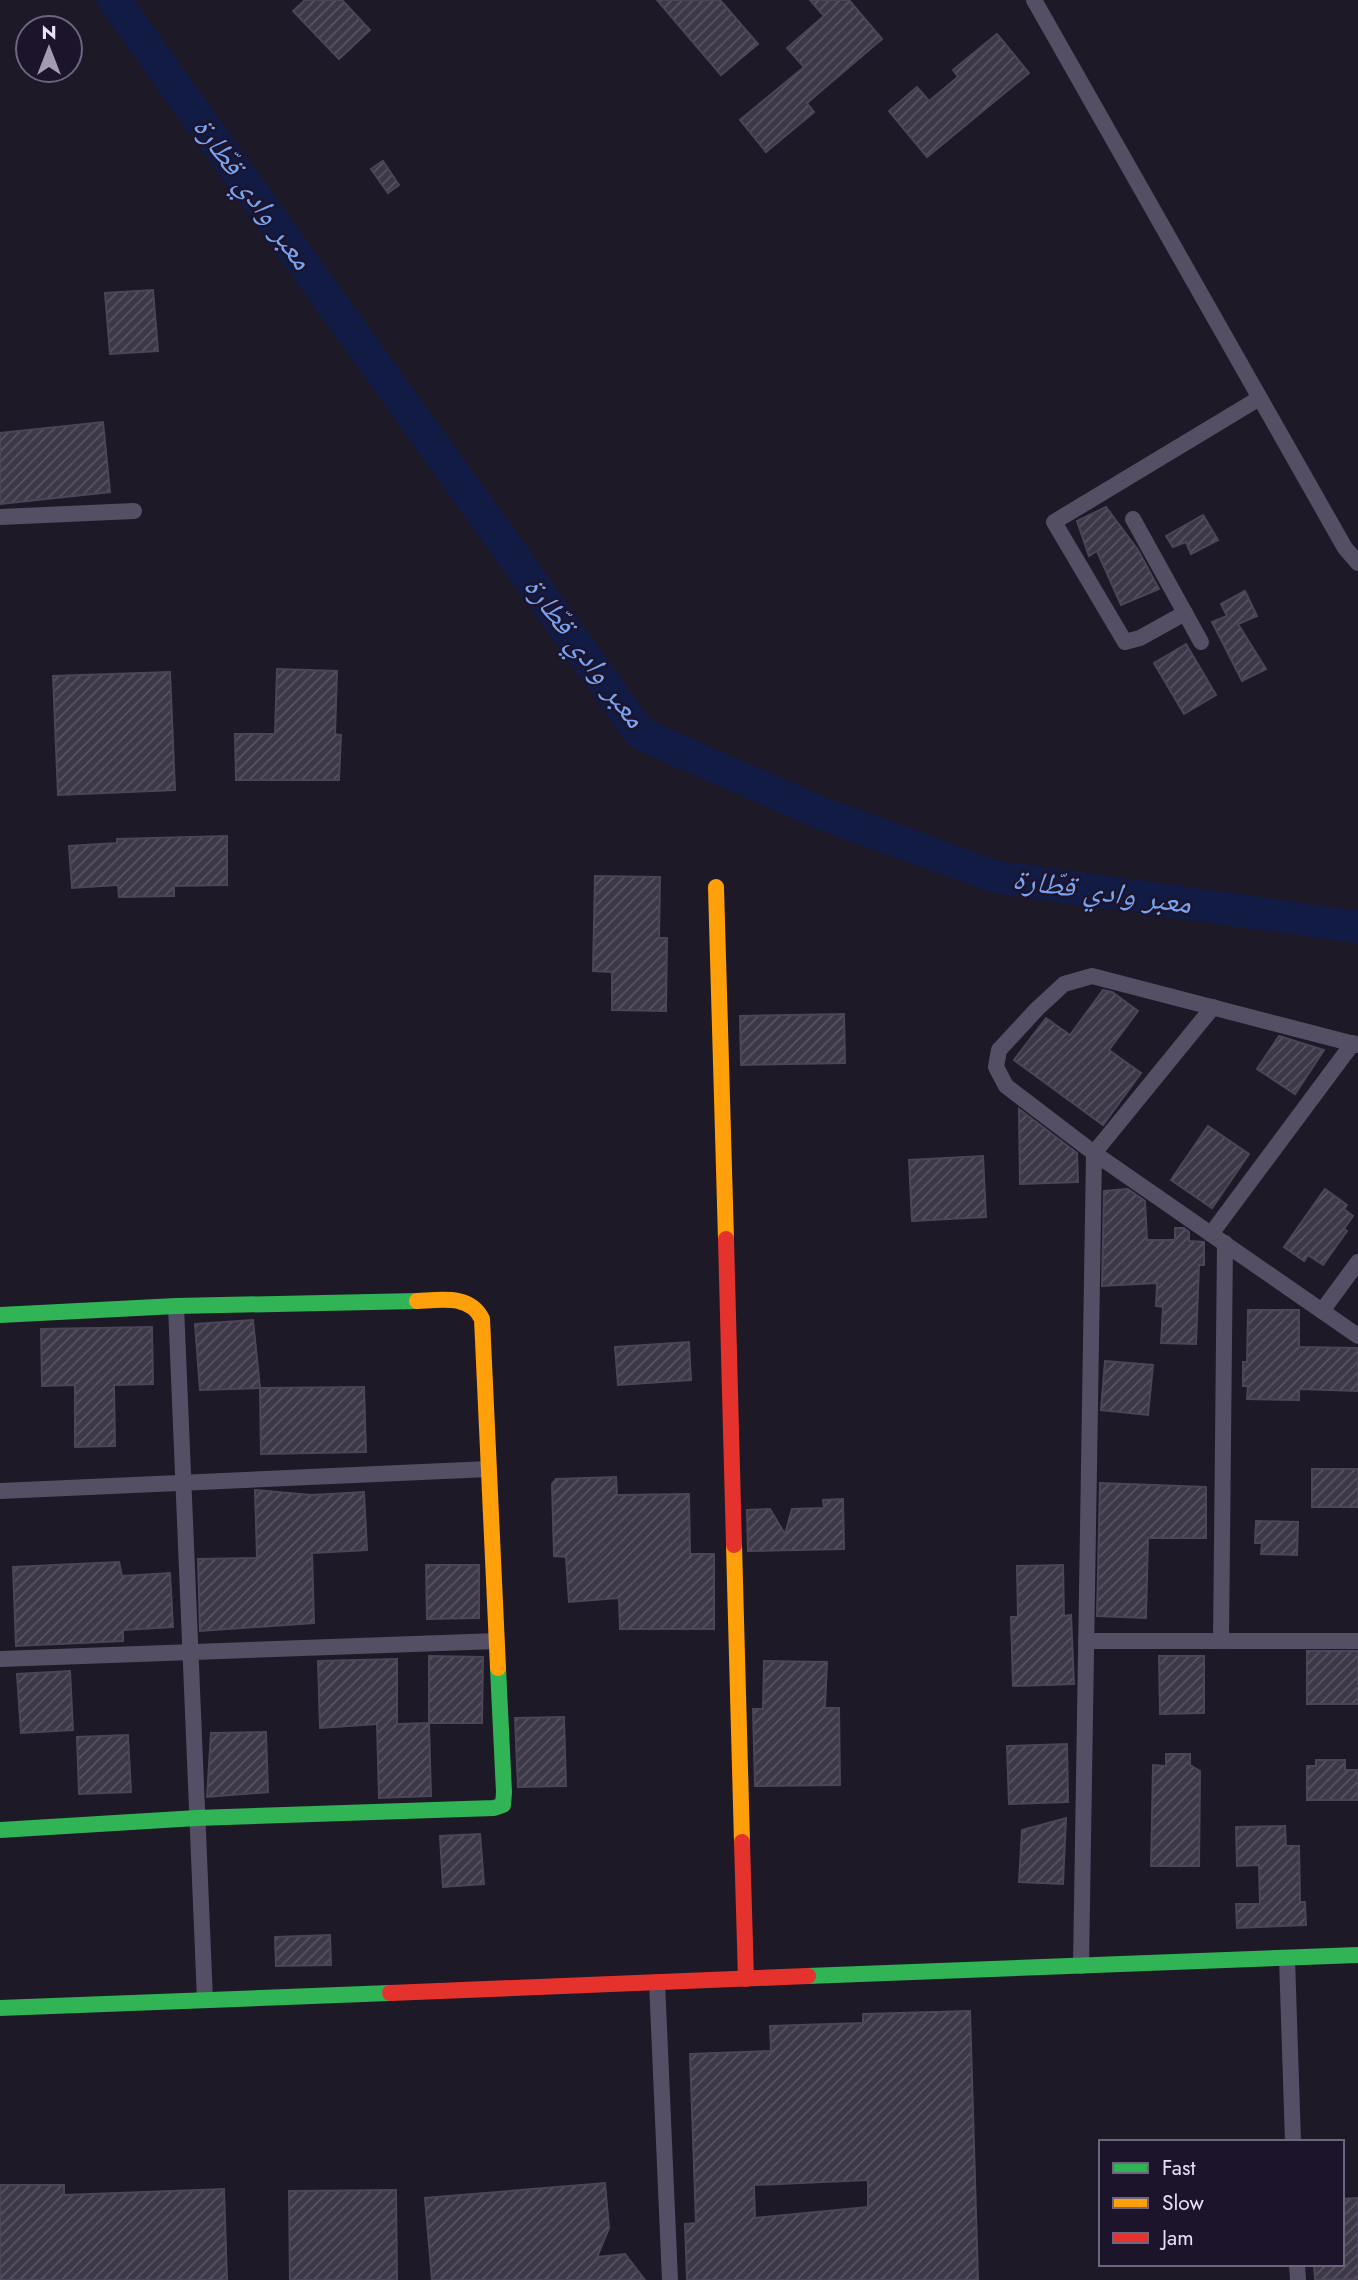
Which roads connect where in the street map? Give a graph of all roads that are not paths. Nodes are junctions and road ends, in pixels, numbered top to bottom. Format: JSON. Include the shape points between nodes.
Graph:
{"nodes":[{"id":1,"x":1041,"y":2,"type":"edge"},
{"id":2,"x":1258,"y":399,"type":"junction"},
{"id":3,"x":134,"y":511,"type":"dead end"},
{"id":4,"x":0,"y":517,"type":"edge"},
{"id":5,"x":1133,"y":519,"type":"dead end"},
{"id":6,"x":1358,"y":564,"type":"edge"},
{"id":7,"x":1185,"y":613,"type":"junction"},
{"id":8,"x":1202,"y":642,"type":"dead end"},
{"id":9,"x":716,"y":887,"type":"dead end"},
{"id":10,"x":1213,"y":1007,"type":"junction"},
{"id":11,"x":1356,"y":1044,"type":"edge"},
{"id":12,"x":1094,"y":1153,"type":"junction"},
{"id":13,"x":1218,"y":1239,"type":"junction"},
{"id":14,"x":1358,"y":1262,"type":"edge"},
{"id":15,"x":176,"y":1306,"type":"junction"},
{"id":16,"x":1322,"y":1311,"type":"junction"},
{"id":17,"x":0,"y":1315,"type":"edge"},
{"id":18,"x":1358,"y":1336,"type":"edge"},
{"id":19,"x":489,"y":1469,"type":"junction"},
{"id":20,"x":183,"y":1483,"type":"junction"},
{"id":21,"x":0,"y":1491,"type":"edge"},
{"id":22,"x":497,"y":1641,"type":"junction"},
{"id":23,"x":1086,"y":1641,"type":"junction"},
{"id":24,"x":1358,"y":1641,"type":"edge"},
{"id":25,"x":1221,"y":1642,"type":"junction"},
{"id":26,"x":190,"y":1651,"type":"junction"},
{"id":27,"x":0,"y":1659,"type":"edge"},
{"id":28,"x":197,"y":1818,"type":"junction"},
{"id":29,"x":0,"y":1830,"type":"edge"},
{"id":30,"x":1358,"y":1955,"type":"edge"},
{"id":31,"x":1287,"y":1958,"type":"junction"},
{"id":32,"x":1081,"y":1966,"type":"junction"},
{"id":33,"x":746,"y":1979,"type":"junction"},
{"id":34,"x":657,"y":1982,"type":"junction"},
{"id":35,"x":205,"y":2000,"type":"junction"},
{"id":36,"x":0,"y":2008,"type":"edge"},
{"id":37,"x":1293,"y":2140,"type":"edge"},
{"id":38,"x":670,"y":2280,"type":"edge"}],
"edges":[{"from":1,"to":2,"type":"street"},
{"from":2,"to":6,"type":"street"},
{"from":2,"to":7,"type":"street","via":[[1054,522],[1125,642]]},
{"from":3,"to":4,"type":"street"},
{"from":5,"to":7,"type":"street"},
{"from":7,"to":8,"type":"street"},
{"from":9,"to":33,"type":"street"},
{"from":10,"to":11,"type":"street"},
{"from":10,"to":12,"type":"street"},
{"from":10,"to":12,"type":"street","via":[[1091,976],[1064,984],[999,1050],[996,1067],[1006,1086]]},
{"from":11,"to":13,"type":"street"},
{"from":12,"to":13,"type":"street"},
{"from":12,"to":23,"type":"street"},
{"from":13,"to":16,"type":"street"},
{"from":13,"to":25,"type":"street"},
{"from":14,"to":16,"type":"street"},
{"from":15,"to":17,"type":"street"},
{"from":15,"to":19,"type":"street","via":[[468,1302],[478,1308],[482,1319]]},
{"from":15,"to":20,"type":"street"},
{"from":16,"to":18,"type":"street"},
{"from":19,"to":20,"type":"street"},
{"from":19,"to":22,"type":"street"},
{"from":20,"to":21,"type":"street"},
{"from":20,"to":26,"type":"street"},
{"from":22,"to":26,"type":"street"},
{"from":22,"to":28,"type":"street","via":[[503,1805]]},
{"from":23,"to":25,"type":"street"},
{"from":23,"to":32,"type":"street"},
{"from":24,"to":25,"type":"street"},
{"from":26,"to":27,"type":"street"},
{"from":26,"to":28,"type":"street"},
{"from":28,"to":29,"type":"street"},
{"from":28,"to":35,"type":"street"},
{"from":30,"to":31,"type":"street"},
{"from":31,"to":32,"type":"street"},
{"from":31,"to":37,"type":"street"},
{"from":32,"to":33,"type":"street"},
{"from":33,"to":34,"type":"street"},
{"from":34,"to":35,"type":"street"},
{"from":34,"to":38,"type":"street"},
{"from":35,"to":36,"type":"street"}]}
